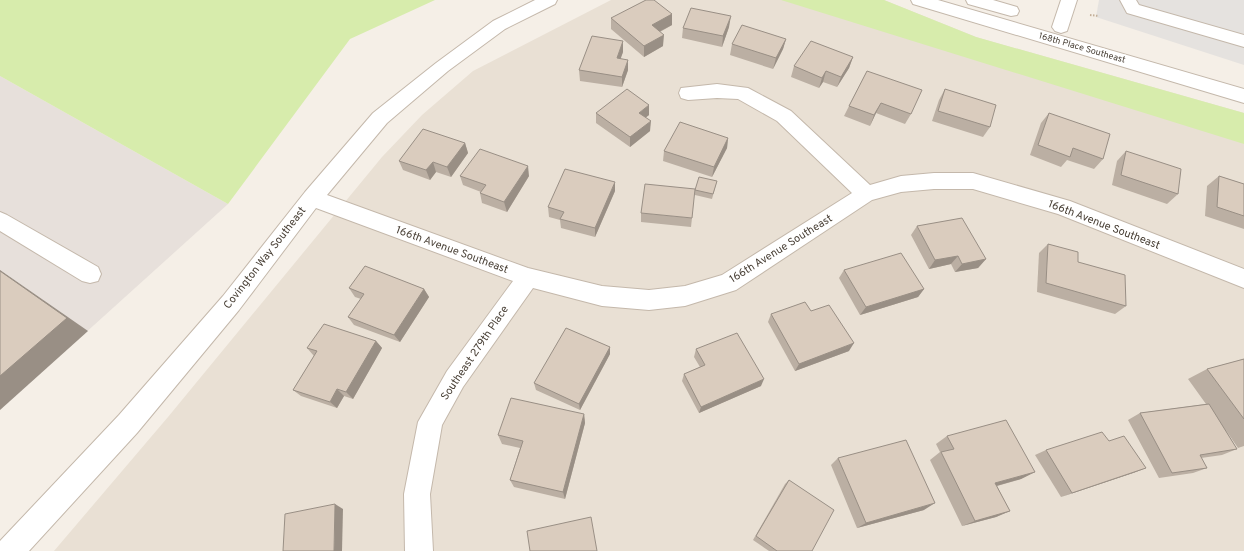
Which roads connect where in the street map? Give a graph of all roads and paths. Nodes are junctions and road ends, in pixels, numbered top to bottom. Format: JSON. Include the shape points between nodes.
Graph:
{"nodes":[{"id":1,"x":549,"y":0,"type":"edge"},
{"id":2,"x":919,"y":0,"type":"edge"},
{"id":3,"x":974,"y":0,"type":"edge"},
{"id":4,"x":1068,"y":0,"type":"edge"},
{"id":5,"x":1128,"y":0,"type":"edge"},
{"id":6,"x":1090,"y":15,"type":"dead end"},
{"id":7,"x":1099,"y":16,"type":"dead end"},
{"id":8,"x":1061,"y":27,"type":"junction"},
{"id":9,"x":1244,"y":41,"type":"edge"},
{"id":10,"x":1244,"y":80,"type":"edge"},
{"id":11,"x":688,"y":93,"type":"dead end"},
{"id":12,"x":1244,"y":96,"type":"edge"},
{"id":13,"x":866,"y":194,"type":"junction"},
{"id":14,"x":312,"y":198,"type":"junction"},
{"id":15,"x":0,"y":221,"type":"edge"},
{"id":16,"x":90,"y":274,"type":"dead end"},
{"id":17,"x":528,"y":277,"type":"junction"},
{"id":18,"x":1244,"y":279,"type":"edge"},
{"id":19,"x":8,"y":546,"type":"edge"},
{"id":20,"x":419,"y":551,"type":"edge"}],
"edges":[{"from":1,"to":14,"type":"street","name":"Covington Way Southeast","via":[[498,25],[417,87],[380,118]]},
{"from":2,"to":12,"type":"street","name":"168th Place Southeast"},
{"from":3,"to":8,"type":"street","name":"168th Place Southeast"},
{"from":4,"to":8,"type":"street"},
{"from":5,"to":9,"type":"street","via":[[1133,8]]},
{"from":6,"to":7,"type":"path"},
{"from":8,"to":10,"type":"street","name":"168th Place Southeast"},
{"from":11,"to":13,"type":"street","via":[[741,93],[784,116]]},
{"from":13,"to":17,"type":"street","name":"166th Avenue Southeast","via":[[728,283],[685,296],[649,300],[602,296]]},
{"from":13,"to":18,"type":"street","name":"166th Avenue Southeast","via":[[901,184],[973,181],[1063,208]]},
{"from":14,"to":17,"type":"street","name":"166th Avenue Southeast"},
{"from":14,"to":19,"type":"street","name":"Covington Way Southeast","via":[[232,303],[128,424]]},
{"from":15,"to":16,"type":"street"},
{"from":17,"to":20,"type":"street","name":"Southeast 279th Place","via":[[455,379],[430,422],[417,494]]}]}
